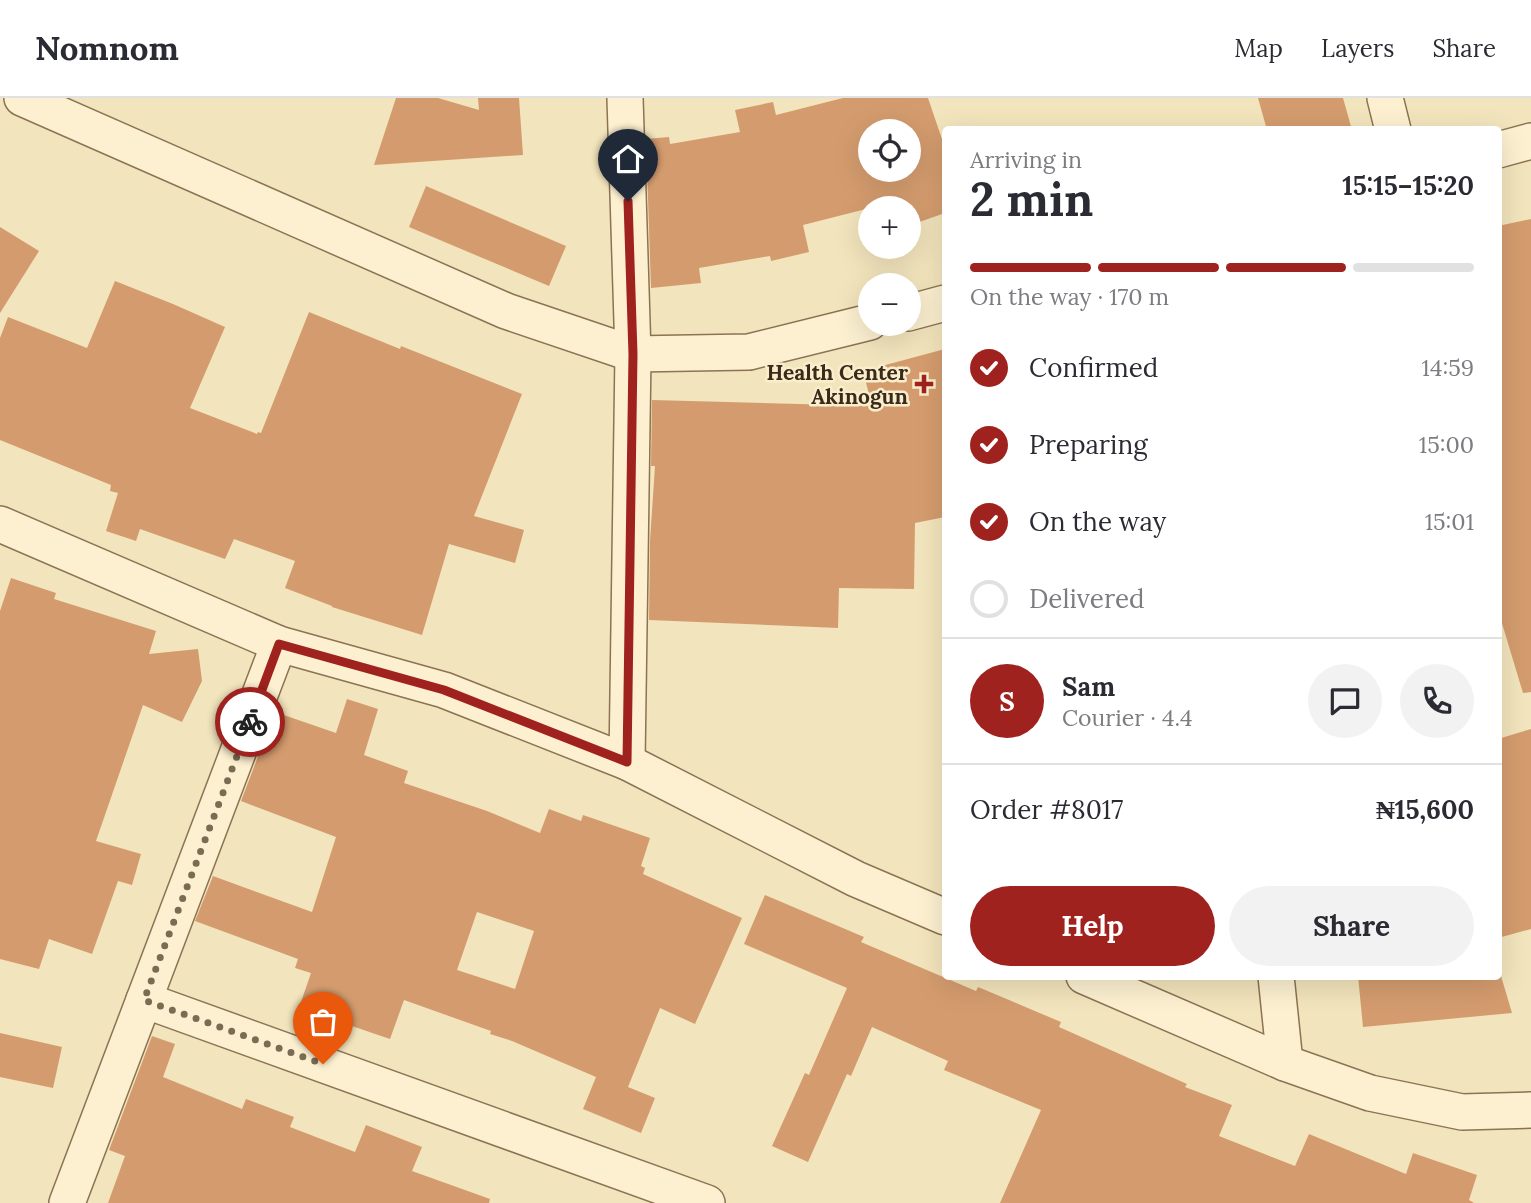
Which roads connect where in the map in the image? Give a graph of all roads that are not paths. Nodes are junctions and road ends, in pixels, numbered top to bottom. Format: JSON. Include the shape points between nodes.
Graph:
{"nodes":[{"id":1,"x":22,"y":98,"type":"edge"},
{"id":2,"x":625,"y":98,"type":"edge"},
{"id":3,"x":1385,"y":98,"type":"edge"},
{"id":4,"x":1392,"y":126,"type":"edge"},
{"id":5,"x":1531,"y":141,"type":"edge"},
{"id":6,"x":1502,"y":149,"type":"edge"},
{"id":7,"x":942,"y":304,"type":"edge"},
{"id":8,"x":921,"y":309,"type":"edge"},
{"id":9,"x":858,"y":325,"type":"edge"},
{"id":10,"x":633,"y":354,"type":"junction"},
{"id":11,"x":0,"y":524,"type":"edge"},
{"id":12,"x":279,"y":644,"type":"junction"},
{"id":13,"x":627,"y":762,"type":"junction"},
{"id":14,"x":942,"y":916,"type":"edge"},
{"id":15,"x":1093,"y":980,"type":"edge"},
{"id":16,"x":1276,"y":980,"type":"edge"},
{"id":17,"x":144,"y":1000,"type":"junction"},
{"id":18,"x":1286,"y":1063,"type":"junction"},
{"id":19,"x":1531,"y":1110,"type":"edge"},
{"id":20,"x":67,"y":1203,"type":"edge"},
{"id":21,"x":707,"y":1203,"type":"edge"}],
"edges":[{"from":1,"to":10,"type":"street","via":[[506,311]]},
{"from":2,"to":10,"type":"street"},
{"from":3,"to":4,"type":"street"},
{"from":5,"to":6,"type":"street"},
{"from":7,"to":8,"type":"street"},
{"from":9,"to":10,"type":"street","via":[[750,352]]},
{"from":10,"to":13,"type":"street"},
{"from":11,"to":12,"type":"street"},
{"from":12,"to":13,"type":"street","via":[[444,690]]},
{"from":12,"to":17,"type":"street"},
{"from":13,"to":14,"type":"street","via":[[856,879]]},
{"from":15,"to":18,"type":"street"},
{"from":16,"to":18,"type":"street"},
{"from":17,"to":20,"type":"street"},
{"from":17,"to":21,"type":"street"},
{"from":18,"to":19,"type":"street","via":[[1370,1093],[1462,1112]]}]}
